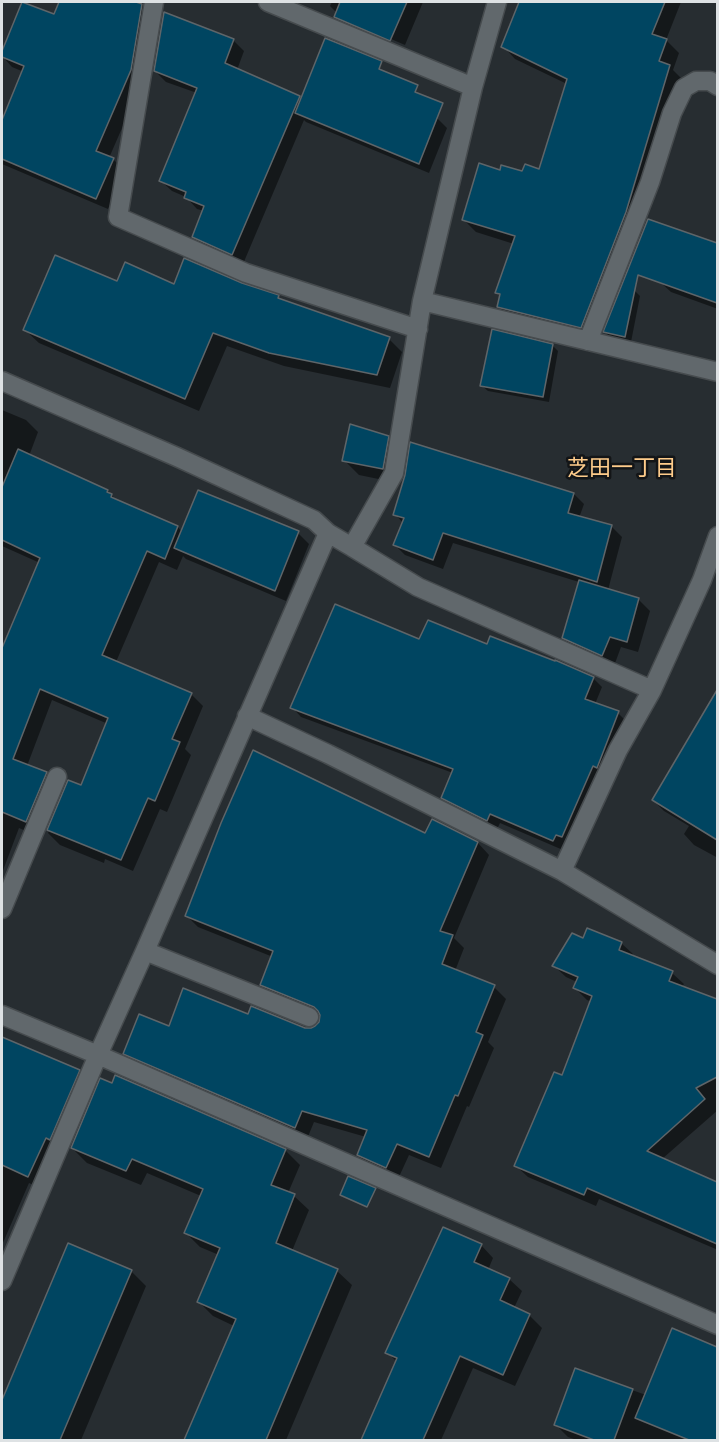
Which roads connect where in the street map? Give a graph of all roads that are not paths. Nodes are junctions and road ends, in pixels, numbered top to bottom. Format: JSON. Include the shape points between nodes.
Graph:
{"nodes":[{"id":1,"x":154,"y":2,"type":"edge"},
{"id":2,"x":268,"y":2,"type":"edge"},
{"id":3,"x":497,"y":2,"type":"edge"},
{"id":4,"x":717,"y":86,"type":"edge"},
{"id":5,"x":473,"y":87,"type":"junction"},
{"id":6,"x":422,"y":301,"type":"junction"},
{"id":7,"x":418,"y":329,"type":"junction"},
{"id":8,"x":588,"y":341,"type":"junction"},
{"id":9,"x":717,"y":372,"type":"edge"},
{"id":10,"x":2,"y":381,"type":"edge"},
{"id":11,"x":328,"y":533,"type":"junction"},
{"id":12,"x":717,"y":536,"type":"edge"},
{"id":13,"x":352,"y":547,"type":"junction"},
{"id":14,"x":652,"y":690,"type":"junction"},
{"id":15,"x":247,"y":716,"type":"junction"},
{"id":16,"x":57,"y":777,"type":"dead end"},
{"id":17,"x":562,"y":871,"type":"junction"},
{"id":18,"x":2,"y":909,"type":"edge"},
{"id":19,"x":145,"y":951,"type":"junction"},
{"id":20,"x":717,"y":965,"type":"edge"},
{"id":21,"x":2,"y":1015,"type":"edge"},
{"id":22,"x":309,"y":1017,"type":"dead end"},
{"id":23,"x":98,"y":1055,"type":"junction"},
{"id":24,"x":2,"y":1281,"type":"edge"},
{"id":25,"x":717,"y":1325,"type":"edge"}],
"edges":[{"from":1,"to":7,"type":"street","via":[[118,217],[246,273]]},
{"from":2,"to":5,"type":"street"},
{"from":3,"to":5,"type":"street"},
{"from":4,"to":8,"type":"street","via":[[710,81],[696,81],[684,88]]},
{"from":5,"to":6,"type":"street"},
{"from":6,"to":7,"type":"street"},
{"from":6,"to":8,"type":"street"},
{"from":7,"to":13,"type":"street","via":[[394,473]]},
{"from":8,"to":9,"type":"street"},
{"from":10,"to":11,"type":"street","via":[[314,520]]},
{"from":11,"to":13,"type":"street"},
{"from":11,"to":15,"type":"street"},
{"from":12,"to":14,"type":"street","via":[[702,580]]},
{"from":13,"to":14,"type":"street","via":[[418,587]]},
{"from":14,"to":17,"type":"street","via":[[618,750]]},
{"from":15,"to":17,"type":"street"},
{"from":15,"to":19,"type":"street"},
{"from":16,"to":18,"type":"street"},
{"from":17,"to":20,"type":"street"},
{"from":19,"to":22,"type":"street"},
{"from":19,"to":23,"type":"street"},
{"from":21,"to":23,"type":"street"},
{"from":23,"to":24,"type":"street"},
{"from":23,"to":25,"type":"street"}]}
